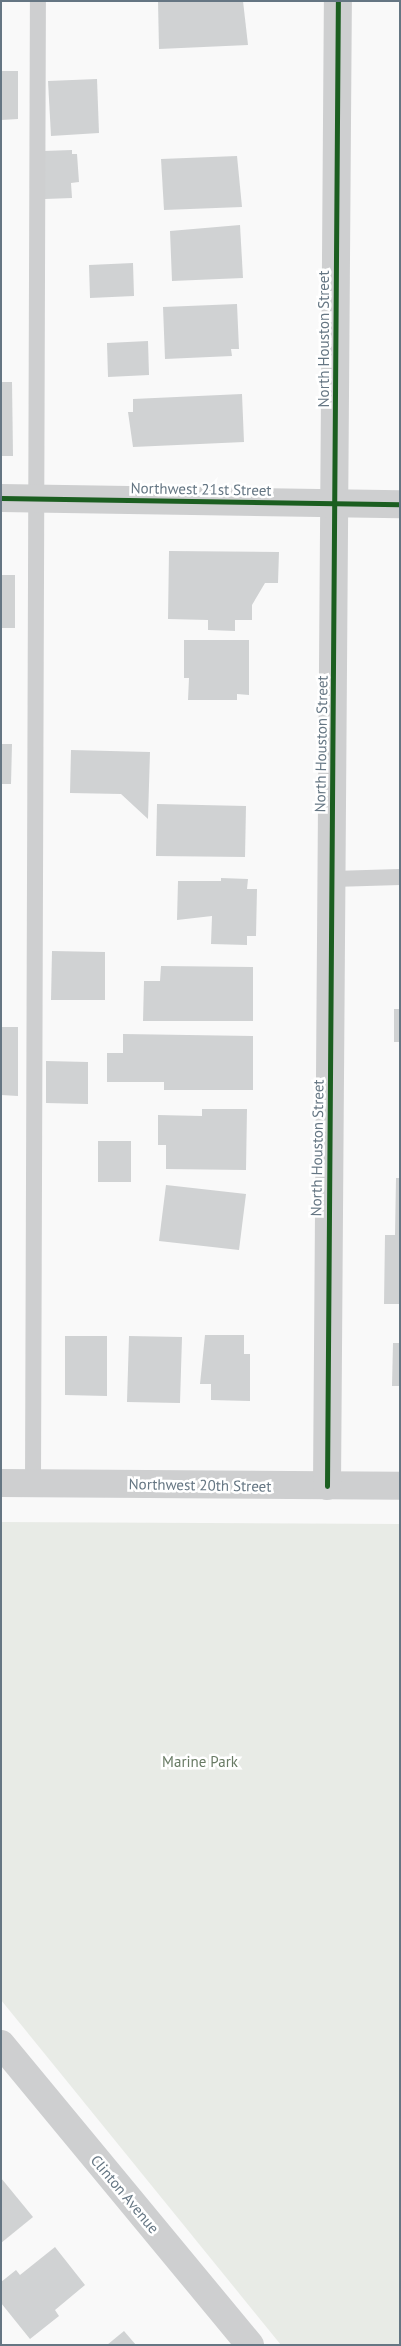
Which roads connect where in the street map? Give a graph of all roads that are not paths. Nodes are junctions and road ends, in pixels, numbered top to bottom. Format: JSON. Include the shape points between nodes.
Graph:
{"nodes":[{"id":1,"x":38,"y":1,"type":"edge"},
{"id":2,"x":338,"y":1,"type":"edge"},
{"id":3,"x":1,"y":498,"type":"edge"},
{"id":4,"x":34,"y":499,"type":"junction"},
{"id":5,"x":336,"y":503,"type":"junction"},
{"id":6,"x":400,"y":504,"type":"edge"},
{"id":7,"x":400,"y":877,"type":"edge"},
{"id":8,"x":332,"y":878,"type":"junction"},
{"id":9,"x":1,"y":1483,"type":"edge"},
{"id":10,"x":33,"y":1483,"type":"junction"},
{"id":11,"x":327,"y":1486,"type":"junction"},
{"id":12,"x":400,"y":1486,"type":"edge"},
{"id":13,"x":1,"y":2044,"type":"edge"},
{"id":14,"x":250,"y":2345,"type":"edge"}],
"edges":[{"from":1,"to":4,"type":"lane"},
{"from":2,"to":5,"type":"street","name":"North Houston Street"},
{"from":3,"to":4,"type":"street","name":"Northwest 21st Street"},
{"from":4,"to":5,"type":"street","name":"Northwest 21st Street"},
{"from":4,"to":10,"type":"lane"},
{"from":5,"to":6,"type":"street","name":"Northwest 21st Street"},
{"from":5,"to":8,"type":"street","name":"North Houston Street"},
{"from":7,"to":8,"type":"lane"},
{"from":8,"to":11,"type":"street","name":"North Houston Street"},
{"from":9,"to":10,"type":"street","name":"Northwest 20th Street"},
{"from":10,"to":11,"type":"street","name":"Northwest 20th Street"},
{"from":11,"to":12,"type":"street","name":"Northwest 20th Street"},
{"from":13,"to":14,"type":"street","name":"Clinton Avenue"}]}
